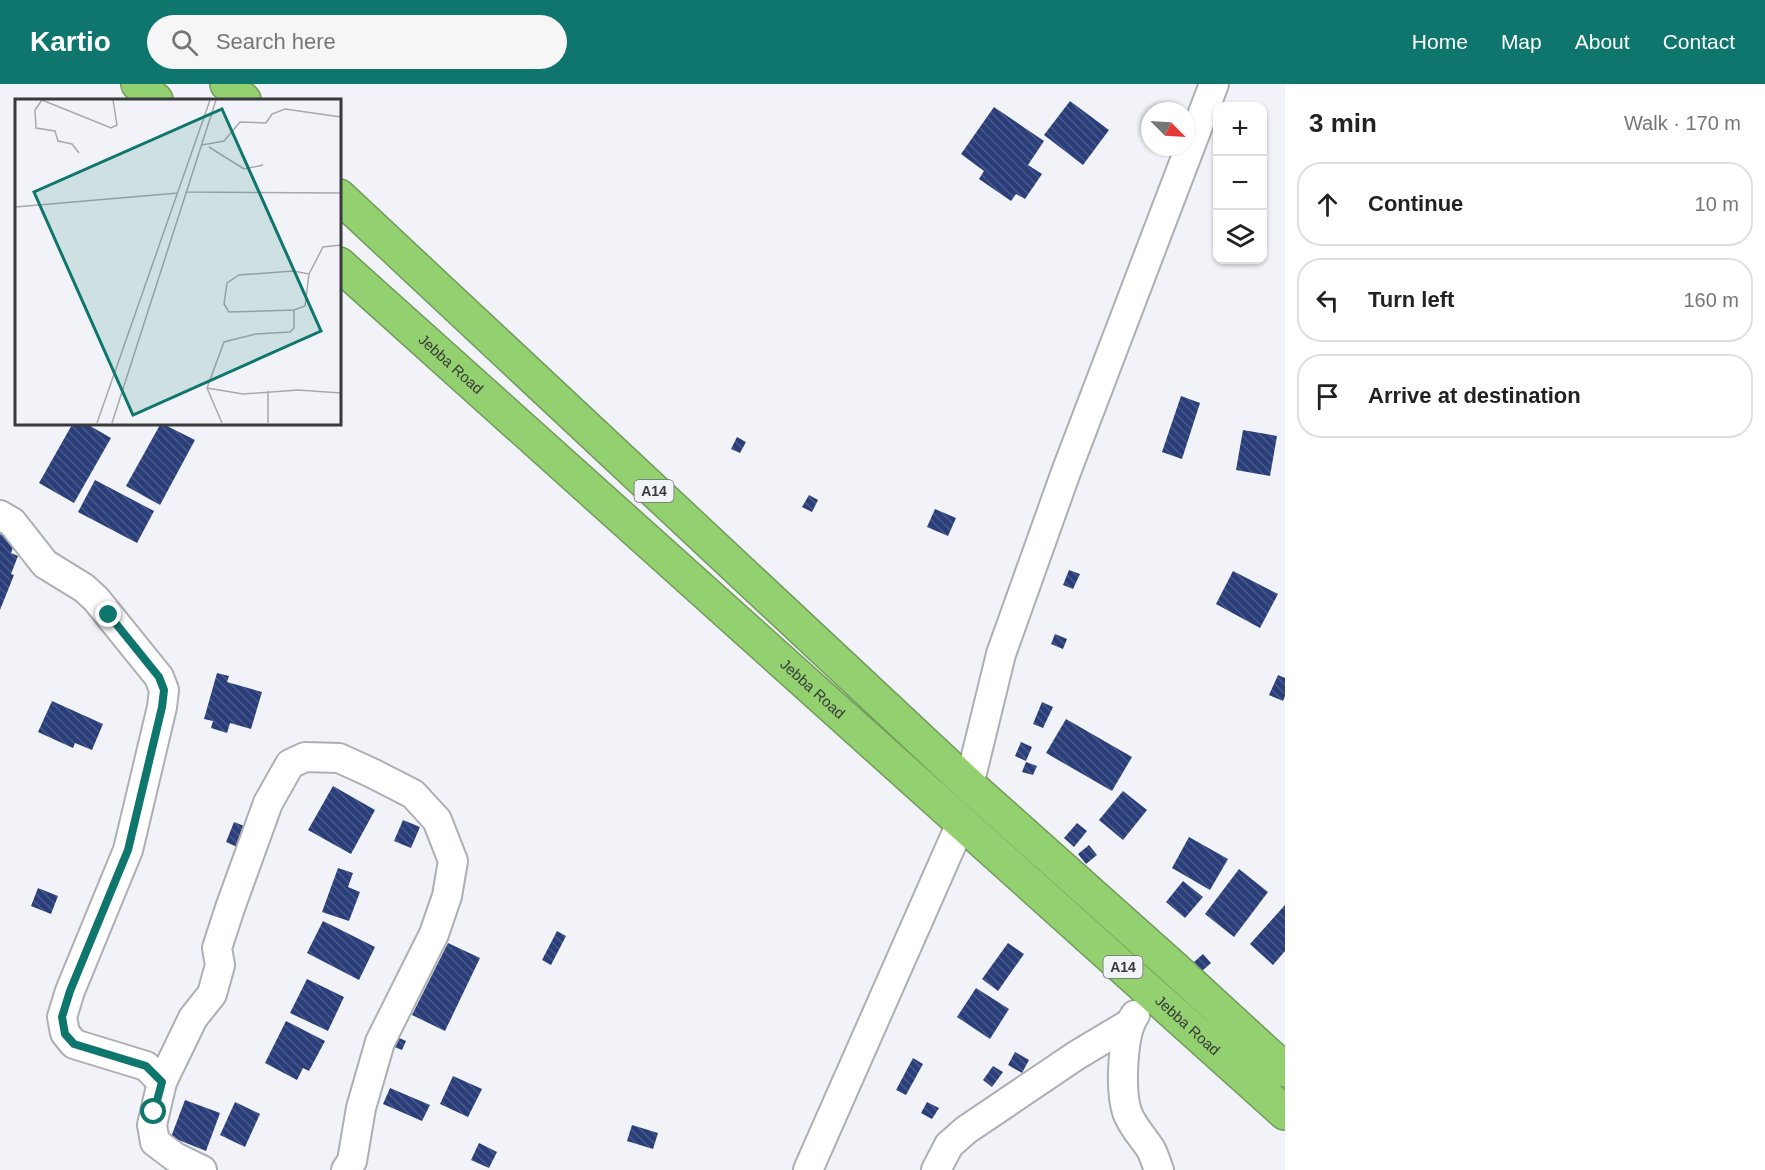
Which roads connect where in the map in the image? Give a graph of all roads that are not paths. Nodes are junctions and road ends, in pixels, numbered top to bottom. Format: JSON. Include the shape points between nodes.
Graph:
{"nodes":[{"id":1,"x":138,"y":84,"type":"edge"},
{"id":2,"x":227,"y":84,"type":"edge"},
{"id":3,"x":1214,"y":84,"type":"edge"},
{"id":4,"x":155,"y":99,"type":"edge"},
{"id":5,"x":243,"y":99,"type":"edge"},
{"id":6,"x":340,"y":197,"type":"edge"},
{"id":7,"x":340,"y":265,"type":"edge"},
{"id":8,"x":0,"y":515,"type":"edge"},
{"id":9,"x":969,"y":785,"type":"junction"},
{"id":10,"x":962,"y":821,"type":"junction"},
{"id":11,"x":1151,"y":993,"type":"junction"},
{"id":12,"x":1129,"y":1024,"type":"junction"},
{"id":13,"x":1285,"y":1070,"type":"edge"},
{"id":14,"x":162,"y":1082,"type":"junction"},
{"id":15,"x":1285,"y":1113,"type":"edge"},
{"id":16,"x":202,"y":1170,"type":"edge"},
{"id":17,"x":346,"y":1170,"type":"edge"},
{"id":18,"x":808,"y":1170,"type":"edge"},
{"id":19,"x":936,"y":1170,"type":"edge"},
{"id":20,"x":1158,"y":1170,"type":"edge"}],
"edges":[{"from":1,"to":4,"type":"highway"},
{"from":2,"to":5,"type":"highway"},
{"from":3,"to":9,"type":"street","via":[[1001,654]]},
{"from":6,"to":9,"type":"highway","number":"A14"},
{"from":7,"to":10,"type":"highway","name":"Jebba Road","number":"A14"},
{"from":8,"to":14,"type":"street","via":[[12,522],[45,564],[96,599],[159,677],[164,690],[128,850],[62,1017],[65,1034],[74,1044],[146,1066]]},
{"from":9,"to":13,"type":"highway"},
{"from":10,"to":11,"type":"highway","name":"Jebba Road","number":"A14"},
{"from":10,"to":18,"type":"street"},
{"from":11,"to":12,"type":"street"},
{"from":11,"to":15,"type":"highway","name":"Jebba Road","number":"A14"},
{"from":12,"to":19,"type":"street","via":[[966,1130],[949,1145]]},
{"from":12,"to":20,"type":"street","via":[[1124,1056],[1127,1111],[1150,1148]]},
{"from":14,"to":16,"type":"street","via":[[152,1125],[155,1142],[174,1157]]},
{"from":14,"to":17,"type":"street","via":[[193,1018],[212,994],[220,965],[217,948],[230,908],[268,803],[290,764],[304,756],[339,758],[372,773],[413,794],[437,820],[453,861],[447,896],[434,934],[380,1042],[352,1161]]}]}
